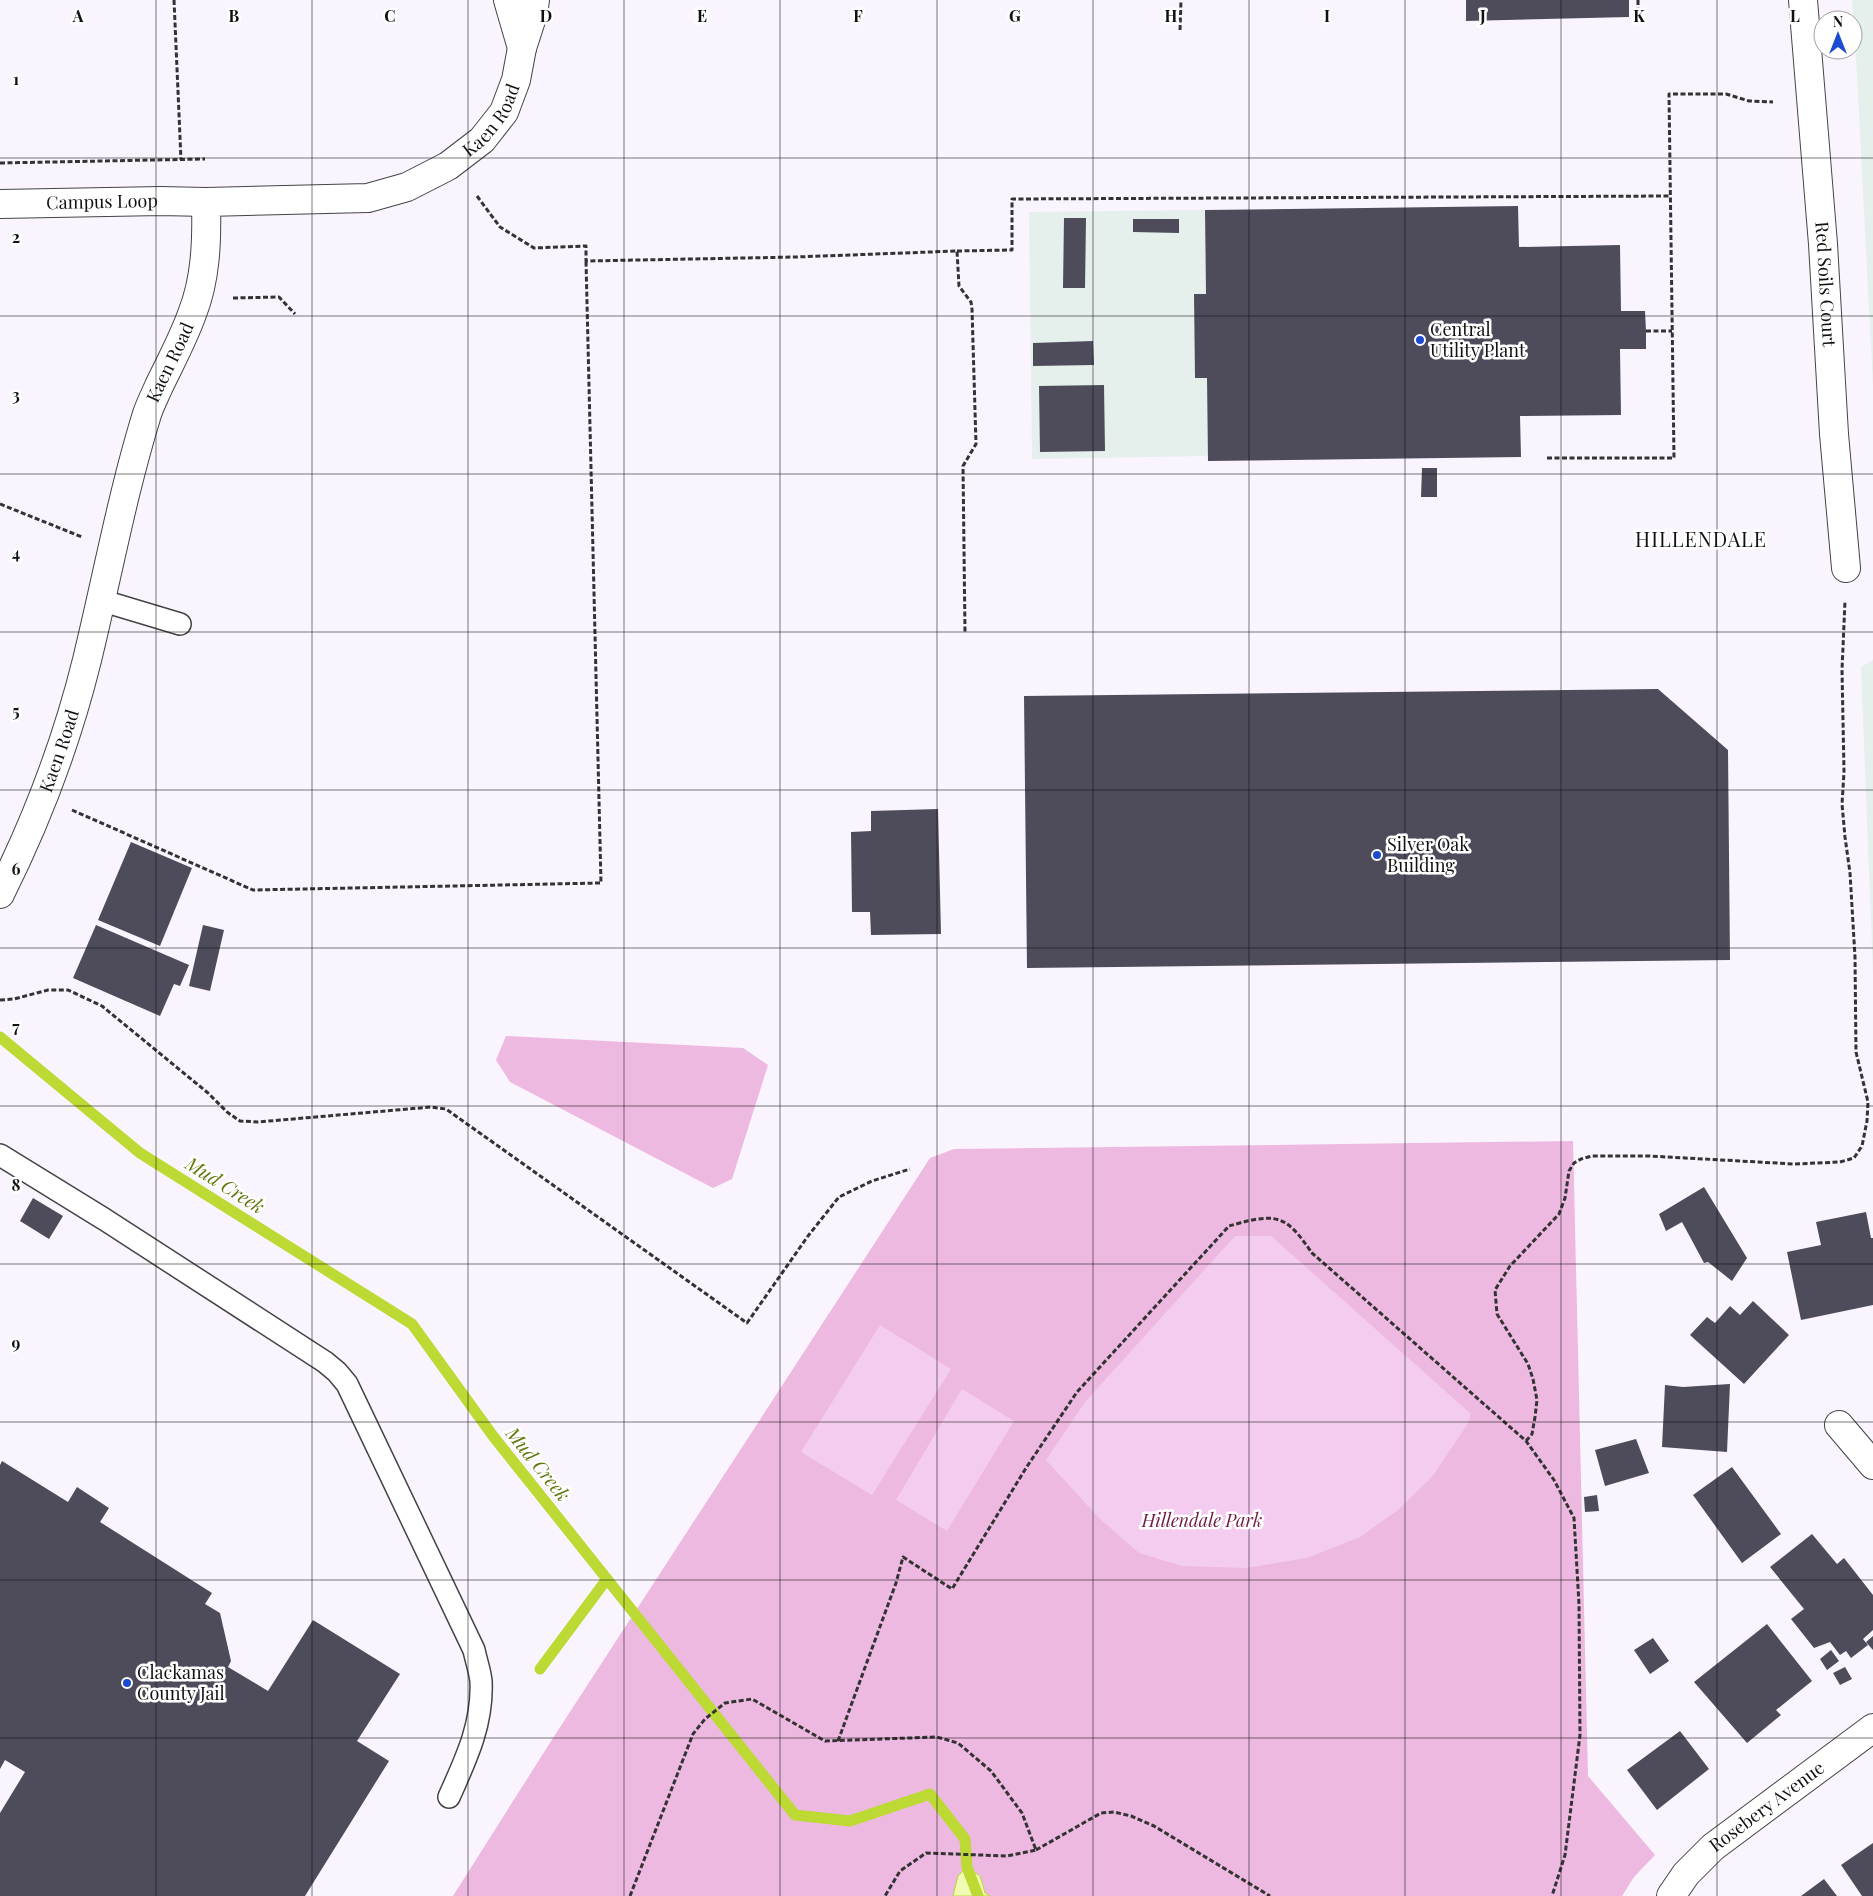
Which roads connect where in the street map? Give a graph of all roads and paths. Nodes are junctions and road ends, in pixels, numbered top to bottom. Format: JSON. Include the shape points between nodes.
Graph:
{"nodes":[{"id":1,"x":174,"y":0,"type":"edge"},
{"id":2,"x":508,"y":0,"type":"edge"},
{"id":3,"x":535,"y":0,"type":"edge"},
{"id":4,"x":1181,"y":0,"type":"edge"},
{"id":5,"x":1638,"y":0,"type":"edge"},
{"id":6,"x":1802,"y":0,"type":"edge"},
{"id":7,"x":1638,"y":16,"type":"dead end"},
{"id":8,"x":1180,"y":30,"type":"dead end"},
{"id":9,"x":522,"y":48,"type":"junction"},
{"id":10,"x":1774,"y":102,"type":"dead end"},
{"id":11,"x":205,"y":159,"type":"dead end"},
{"id":12,"x":180,"y":160,"type":"junction"},
{"id":13,"x":0,"y":163,"type":"edge"},
{"id":14,"x":477,"y":196,"type":"dead end"},
{"id":15,"x":1671,"y":196,"type":"junction"},
{"id":16,"x":206,"y":202,"type":"junction"},
{"id":17,"x":0,"y":204,"type":"edge"},
{"id":18,"x":957,"y":251,"type":"junction"},
{"id":19,"x":586,"y":261,"type":"junction"},
{"id":20,"x":233,"y":298,"type":"dead end"},
{"id":21,"x":295,"y":314,"type":"dead end"},
{"id":22,"x":1646,"y":331,"type":"dead end"},
{"id":23,"x":1672,"y":331,"type":"junction"},
{"id":24,"x":1548,"y":458,"type":"dead end"},
{"id":25,"x":0,"y":504,"type":"edge"},
{"id":26,"x":85,"y":539,"type":"dead end"},
{"id":27,"x":1846,"y":568,"type":"joint"},
{"id":28,"x":100,"y":600,"type":"junction"},
{"id":29,"x":180,"y":624,"type":"dead end"},
{"id":30,"x":965,"y":632,"type":"dead end"},
{"id":31,"x":64,"y":807,"type":"dead end"},
{"id":32,"x":0,"y":894,"type":"edge"},
{"id":33,"x":0,"y":1000,"type":"edge"},
{"id":34,"x":0,"y":1155,"type":"edge"},
{"id":35,"x":910,"y":1169,"type":"dead end"},
{"id":36,"x":1839,"y":1425,"type":"dead end"},
{"id":37,"x":1526,"y":1441,"type":"junction"},
{"id":38,"x":1873,"y":1465,"type":"edge"},
{"id":39,"x":1873,"y":1728,"type":"edge"},
{"id":40,"x":838,"y":1742,"type":"junction"},
{"id":41,"x":449,"y":1797,"type":"dead end"},
{"id":42,"x":1036,"y":1850,"type":"junction"},
{"id":43,"x":630,"y":1896,"type":"edge"},
{"id":44,"x":885,"y":1896,"type":"edge"},
{"id":45,"x":1270,"y":1896,"type":"edge"},
{"id":46,"x":1552,"y":1896,"type":"edge"},
{"id":47,"x":1671,"y":1896,"type":"edge"}],
"edges":[{"from":1,"to":12,"type":"path"},
{"from":2,"to":9,"type":"street","name":"Kaen Road"},
{"from":3,"to":9,"type":"street","name":"Kaen Road"},
{"from":4,"to":8,"type":"path"},
{"from":5,"to":7,"type":"path"},
{"from":6,"to":27,"type":"street","name":"Red Soils Court"},
{"from":9,"to":16,"type":"street","name":"Kaen Road","via":[[516,80],[504,112],[482,140],[432,176],[368,198]]},
{"from":10,"to":15,"type":"path","via":[[1749,101],[1726,94],[1669,94]]},
{"from":11,"to":12,"type":"path"},
{"from":12,"to":13,"type":"path"},
{"from":14,"to":19,"type":"path","via":[[500,227],[534,248],[586,246]]},
{"from":15,"to":18,"type":"path","via":[[1012,200],[1012,250]]},
{"from":15,"to":23,"type":"path"},
{"from":16,"to":17,"type":"street","name":"Campus Loop"},
{"from":16,"to":28,"type":"street","name":"Kaen Road","via":[[201,290],[147,412]]},
{"from":18,"to":19,"type":"path","via":[[796,258]]},
{"from":18,"to":30,"type":"path","via":[[959,286],[971,302],[972,310],[976,444],[963,466]]},
{"from":19,"to":31,"type":"path","via":[[601,882],[253,890]]},
{"from":20,"to":21,"type":"path","via":[[280,297]]},
{"from":22,"to":23,"type":"path"},
{"from":23,"to":24,"type":"path","via":[[1674,458]]},
{"from":25,"to":26,"type":"path"},
{"from":27,"to":37,"type":"path","via":[[1842,804],[1855,958],[1856,1052],[1868,1102],[1862,1146],[1854,1158],[1840,1162],[1794,1164],[1592,1156],[1574,1163],[1559,1214],[1510,1266],[1496,1290],[1497,1314],[1528,1364],[1533,1379],[1537,1400],[1532,1434]]},
{"from":28,"to":29,"type":"lane"},
{"from":28,"to":32,"type":"street","name":"Kaen Road","via":[[68,728],[44,796]]},
{"from":33,"to":35,"type":"path","via":[[48,990],[68,990],[102,1006],[240,1121],[431,1107],[446,1109],[747,1323],[839,1198],[872,1181]]},
{"from":34,"to":41,"type":"lane","via":[[326,1362],[347,1384],[474,1650],[481,1679],[478,1725]]},
{"from":36,"to":38,"type":"street"},
{"from":37,"to":40,"type":"path","via":[[1312,1253],[1299,1234],[1279,1220],[1253,1219],[1229,1226],[1077,1392],[952,1589],[903,1557]]},
{"from":37,"to":46,"type":"path","via":[[1554,1480],[1574,1518],[1580,1604],[1580,1735],[1565,1855]]},
{"from":39,"to":47,"type":"street","name":"Rosebery Avenue","via":[[1713,1847],[1686,1874]]},
{"from":40,"to":42,"type":"path","via":[[937,1737],[958,1743],[992,1770],[1022,1813]]},
{"from":40,"to":43,"type":"path","via":[[825,1742],[752,1699],[725,1703],[704,1719],[694,1734]]},
{"from":42,"to":44,"type":"path","via":[[1007,1856],[926,1853],[900,1871]]},
{"from":42,"to":45,"type":"path","via":[[1101,1813],[1114,1812],[1154,1826]]}]}
